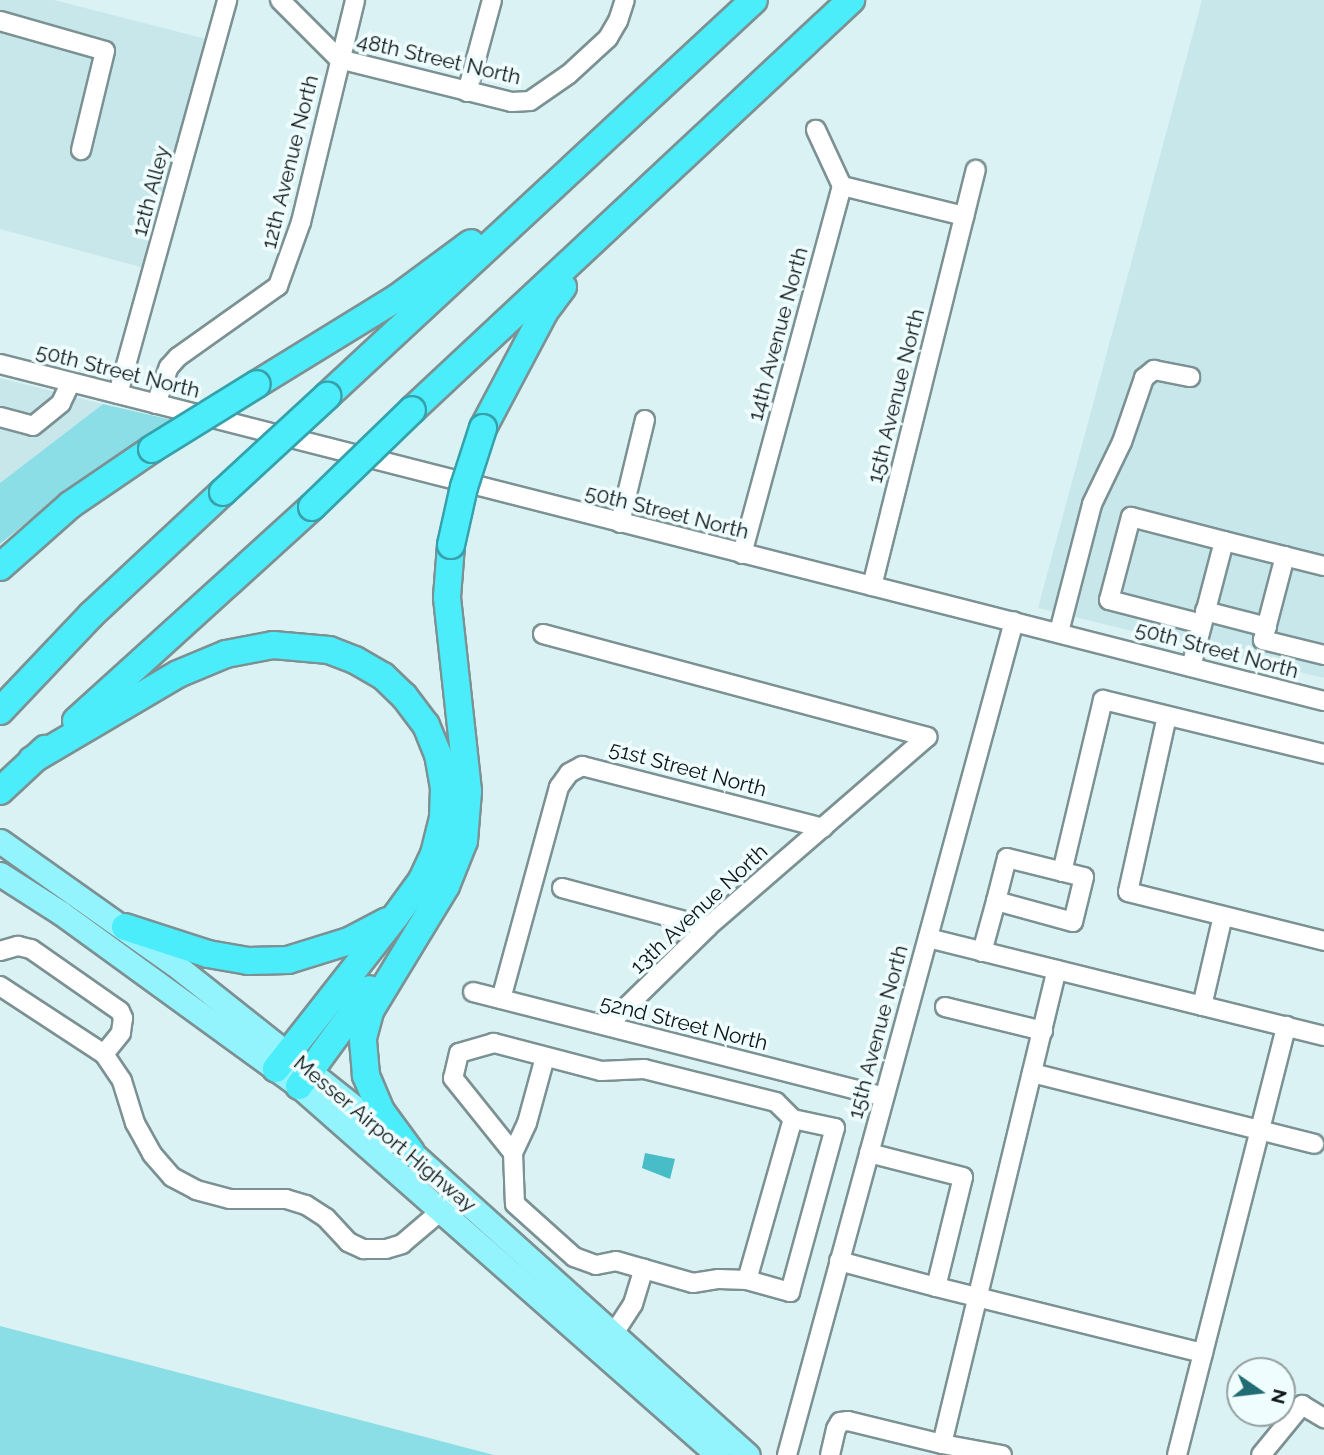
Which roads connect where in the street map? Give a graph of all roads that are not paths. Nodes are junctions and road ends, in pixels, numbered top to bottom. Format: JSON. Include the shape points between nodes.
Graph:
{"nodes":[{"id":1,"x":227,"y":0,"type":"edge"},
{"id":2,"x":280,"y":0,"type":"edge"},
{"id":3,"x":355,"y":0,"type":"edge"},
{"id":4,"x":492,"y":0,"type":"edge"},
{"id":5,"x":625,"y":0,"type":"edge"},
{"id":6,"x":754,"y":0,"type":"edge"},
{"id":7,"x":851,"y":0,"type":"edge"},
{"id":8,"x":0,"y":21,"type":"edge"},
{"id":9,"x":339,"y":60,"type":"junction"},
{"id":10,"x":467,"y":92,"type":"junction"},
{"id":11,"x":816,"y":130,"type":"dead end"},
{"id":12,"x":80,"y":150,"type":"dead end"},
{"id":13,"x":587,"y":156,"type":"junction"},
{"id":14,"x":976,"y":170,"type":"dead end"},
{"id":15,"x":842,"y":186,"type":"junction"},
{"id":16,"x":964,"y":216,"type":"junction"},
{"id":17,"x":606,"y":231,"type":"junction"},
{"id":18,"x":0,"y":364,"type":"edge"},
{"id":19,"x":1190,"y":377,"type":"dead end"},
{"id":20,"x":71,"y":382,"type":"junction"},
{"id":21,"x":118,"y":394,"type":"junction"},
{"id":22,"x":156,"y":404,"type":"junction"},
{"id":23,"x":0,"y":417,"type":"edge"},
{"id":24,"x":645,"y":420,"type":"dead end"},
{"id":25,"x":620,"y":523,"type":"junction"},
{"id":26,"x":1224,"y":541,"type":"junction"},
{"id":27,"x":743,"y":554,"type":"junction"},
{"id":28,"x":1285,"y":556,"type":"junction"},
{"id":29,"x":1324,"y":566,"type":"edge"},
{"id":30,"x":0,"y":567,"type":"edge"},
{"id":31,"x":873,"y":586,"type":"junction"},
{"id":32,"x":1203,"y":618,"type":"junction"},
{"id":33,"x":1014,"y":621,"type":"junction"},
{"id":34,"x":1267,"y":627,"type":"junction"},
{"id":35,"x":1059,"y":632,"type":"junction"},
{"id":36,"x":543,"y":634,"type":"dead end"},
{"id":37,"x":1324,"y":655,"type":"edge"},
{"id":38,"x":1191,"y":667,"type":"junction"},
{"id":39,"x":1324,"y":701,"type":"edge"},
{"id":40,"x":0,"y":711,"type":"edge"},
{"id":41,"x":1167,"y":716,"type":"junction"},
{"id":42,"x":1324,"y":754,"type":"edge"},
{"id":43,"x":32,"y":760,"type":"junction"},
{"id":44,"x":0,"y":791,"type":"edge"},
{"id":45,"x":823,"y":828,"type":"junction"},
{"id":46,"x":0,"y":841,"type":"edge"},
{"id":47,"x":1062,"y":872,"type":"junction"},
{"id":48,"x":0,"y":874,"type":"edge"},
{"id":49,"x":446,"y":886,"type":"junction"},
{"id":50,"x":562,"y":888,"type":"dead end"},
{"id":51,"x":996,"y":901,"type":"junction"},
{"id":52,"x":1223,"y":916,"type":"junction"},
{"id":53,"x":395,"y":917,"type":"junction"},
{"id":54,"x":125,"y":927,"type":"junction"},
{"id":55,"x":708,"y":927,"type":"junction"},
{"id":56,"x":928,"y":938,"type":"junction"},
{"id":57,"x":1324,"y":941,"type":"edge"},
{"id":58,"x":0,"y":951,"type":"edge"},
{"id":59,"x":982,"y":952,"type":"junction"},
{"id":60,"x":1057,"y":970,"type":"junction"},
{"id":61,"x":0,"y":986,"type":"edge"},
{"id":62,"x":473,"y":992,"type":"dead end"},
{"id":63,"x":501,"y":999,"type":"junction"},
{"id":64,"x":1202,"y":1006,"type":"junction"},
{"id":65,"x":945,"y":1007,"type":"dead end"},
{"id":66,"x":607,"y":1026,"type":"junction"},
{"id":67,"x":1286,"y":1026,"type":"junction"},
{"id":68,"x":1043,"y":1031,"type":"junction"},
{"id":69,"x":1324,"y":1036,"type":"edge"},
{"id":70,"x":104,"y":1054,"type":"junction"},
{"id":71,"x":545,"y":1057,"type":"junction"},
{"id":72,"x":283,"y":1061,"type":"junction"},
{"id":73,"x":1032,"y":1073,"type":"junction"},
{"id":74,"x":305,"y":1078,"type":"junction"},
{"id":75,"x":884,"y":1097,"type":"junction"},
{"id":76,"x":793,"y":1119,"type":"junction"},
{"id":77,"x":1259,"y":1131,"type":"junction"},
{"id":78,"x":1314,"y":1144,"type":"dead end"},
{"id":79,"x":411,"y":1152,"type":"junction"},
{"id":80,"x":513,"y":1153,"type":"junction"},
{"id":81,"x":869,"y":1153,"type":"junction"},
{"id":82,"x":458,"y":1194,"type":"junction"},
{"id":83,"x":442,"y":1212,"type":"junction"},
{"id":84,"x":839,"y":1261,"type":"junction"},
{"id":85,"x":643,"y":1269,"type":"junction"},
{"id":86,"x":747,"y":1280,"type":"junction"},
{"id":87,"x":936,"y":1287,"type":"junction"},
{"id":88,"x":978,"y":1297,"type":"junction"},
{"id":89,"x":608,"y":1343,"type":"junction"},
{"id":90,"x":1203,"y":1353,"type":"junction"},
{"id":91,"x":1324,"y":1418,"type":"edge"},
{"id":92,"x":942,"y":1444,"type":"junction"},
{"id":93,"x":969,"y":1452,"type":"edge"},
{"id":94,"x":1270,"y":1453,"type":"edge"},
{"id":95,"x":718,"y":1455,"type":"edge"},
{"id":96,"x":748,"y":1455,"type":"edge"},
{"id":97,"x":786,"y":1455,"type":"edge"},
{"id":98,"x":830,"y":1455,"type":"edge"},
{"id":99,"x":1002,"y":1455,"type":"edge"},
{"id":100,"x":1177,"y":1455,"type":"edge"}],
"edges":[{"from":1,"to":21,"type":"street","name":"12th Alley"},
{"from":2,"to":9,"type":"street","name":"48th Street North"},
{"from":3,"to":9,"type":"street","name":"12th Avenue North"},
{"from":4,"to":10,"type":"street"},
{"from":5,"to":10,"type":"street","name":"48th Street North","via":[[608,38],[569,74],[530,101],[512,102]]},
{"from":6,"to":13,"type":"highway"},
{"from":7,"to":17,"type":"highway"},
{"from":8,"to":12,"type":"street","via":[[105,51]]},
{"from":9,"to":10,"type":"street","name":"48th Street North"},
{"from":9,"to":22,"type":"street","name":"12th Avenue North","via":[[301,222],[278,286],[178,357],[169,367]]},
{"from":11,"to":15,"type":"street"},
{"from":13,"to":30,"type":"highway","bridge":true,"via":[[397,298],[70,505]]},
{"from":13,"to":40,"type":"highway","bridge":true,"via":[[92,615]]},
{"from":14,"to":16,"type":"street"},
{"from":15,"to":16,"type":"street"},
{"from":15,"to":27,"type":"street","name":"14th Avenue North"},
{"from":16,"to":31,"type":"street","name":"15th Avenue North"},
{"from":17,"to":43,"type":"highway","bridge":true,"via":[[312,507]]},
{"from":17,"to":49,"type":"highway","bridge":true,"via":[[545,311],[483,428],[464,487],[447,597],[467,792],[464,841]]},
{"from":18,"to":20,"type":"street","name":"50th Street North"},
{"from":19,"to":35,"type":"street","via":[[1154,370],[1144,378],[1122,442],[1092,504]]},
{"from":20,"to":21,"type":"street","name":"50th Street North"},
{"from":20,"to":23,"type":"street","via":[[61,403],[33,426]]},
{"from":21,"to":22,"type":"street","name":"50th Street North"},
{"from":22,"to":25,"type":"street","name":"50th Street North"},
{"from":24,"to":25,"type":"street"},
{"from":25,"to":27,"type":"street","name":"50th Street North"},
{"from":26,"to":28,"type":"street"},
{"from":26,"to":32,"type":"street"},
{"from":26,"to":32,"type":"street","via":[[1131,517],[1109,600]]},
{"from":27,"to":31,"type":"street","name":"50th Street North"},
{"from":28,"to":29,"type":"street"},
{"from":28,"to":34,"type":"street"},
{"from":31,"to":33,"type":"street","name":"50th Street North"},
{"from":32,"to":34,"type":"street"},
{"from":32,"to":38,"type":"street"},
{"from":33,"to":35,"type":"street","name":"50th Street North"},
{"from":33,"to":56,"type":"street","name":"15th Avenue North"},
{"from":34,"to":37,"type":"street","via":[[1263,640]]},
{"from":35,"to":38,"type":"street","name":"50th Street North"},
{"from":36,"to":45,"type":"street","name":"13th Avenue North","via":[[927,737]]},
{"from":38,"to":39,"type":"street","name":"50th Street North"},
{"from":41,"to":42,"type":"street"},
{"from":41,"to":47,"type":"street","via":[[1104,700]]},
{"from":41,"to":52,"type":"street","via":[[1128,892]]},
{"from":43,"to":44,"type":"highway"},
{"from":43,"to":53,"type":"highway","via":[[178,674],[226,654],[301,645],[355,660],[383,676],[404,696],[426,725],[439,754],[443,818],[434,854]]},
{"from":45,"to":55,"type":"street","name":"13th Avenue North"},
{"from":45,"to":63,"type":"street","name":"51st Street North","via":[[582,766],[559,787]]},
{"from":46,"to":54,"type":"main road","name":"Messer Airport Highway"},
{"from":47,"to":51,"type":"street","via":[[1007,858]]},
{"from":47,"to":51,"type":"street","via":[[1084,877],[1073,922]]},
{"from":48,"to":72,"type":"main road","name":"Messer Airport Highway"},
{"from":49,"to":74,"type":"highway"},
{"from":49,"to":79,"type":"highway","via":[[370,1011],[363,1038],[366,1074],[381,1111]]},
{"from":50,"to":55,"type":"street"},
{"from":51,"to":59,"type":"street"},
{"from":52,"to":57,"type":"street"},
{"from":52,"to":64,"type":"street"},
{"from":53,"to":54,"type":"highway","via":[[349,941],[288,960],[248,961],[208,954]]},
{"from":53,"to":72,"type":"highway"},
{"from":54,"to":72,"type":"main road","name":"Messer Airport Highway"},
{"from":55,"to":66,"type":"street","name":"13th Avenue North"},
{"from":56,"to":59,"type":"street"},
{"from":56,"to":75,"type":"street","name":"15th Avenue North"},
{"from":58,"to":70,"type":"street","via":[[18,946],[31,949],[120,1011],[121,1033]]},
{"from":59,"to":60,"type":"street"},
{"from":60,"to":64,"type":"street"},
{"from":60,"to":68,"type":"street"},
{"from":61,"to":70,"type":"street"},
{"from":62,"to":63,"type":"street","name":"52nd Street North"},
{"from":63,"to":66,"type":"street","name":"52nd Street North"},
{"from":64,"to":67,"type":"street"},
{"from":65,"to":68,"type":"street"},
{"from":66,"to":75,"type":"street","name":"52nd Street North"},
{"from":67,"to":69,"type":"street"},
{"from":67,"to":77,"type":"street"},
{"from":68,"to":73,"type":"street"},
{"from":70,"to":83,"type":"street","via":[[122,1081],[135,1123],[152,1154],[172,1177],[196,1190],[230,1199],[286,1199],[306,1205],[348,1242],[363,1249],[386,1250],[402,1244]]},
{"from":71,"to":76,"type":"street","via":[[601,1071],[644,1069],[776,1102]]},
{"from":71,"to":80,"type":"street","via":[[527,1123]]},
{"from":71,"to":80,"type":"street","via":[[494,1043],[459,1054],[453,1078]]},
{"from":72,"to":74,"type":"main road","name":"Messer Airport Highway"},
{"from":73,"to":77,"type":"street"},
{"from":73,"to":88,"type":"street"},
{"from":74,"to":79,"type":"main road","name":"Messer Airport Highway"},
{"from":74,"to":83,"type":"main road","name":"Messer Airport Highway"},
{"from":75,"to":81,"type":"street","name":"15th Avenue North"},
{"from":76,"to":86,"type":"street"},
{"from":76,"to":86,"type":"street","via":[[835,1128],[790,1292]]},
{"from":77,"to":78,"type":"street"},
{"from":77,"to":90,"type":"street"},
{"from":79,"to":82,"type":"main road","name":"Messer Airport Highway"},
{"from":80,"to":85,"type":"street","via":[[515,1204],[574,1256],[596,1265],[616,1261]]},
{"from":81,"to":84,"type":"street","name":"15th Avenue North"},
{"from":81,"to":87,"type":"street","via":[[963,1177]]},
{"from":82,"to":83,"type":"street"},
{"from":82,"to":89,"type":"main road","name":"Messer Airport Highway"},
{"from":83,"to":89,"type":"main road","name":"Messer Airport Highway"},
{"from":84,"to":87,"type":"street"},
{"from":84,"to":97,"type":"street","name":"15th Avenue North"},
{"from":85,"to":86,"type":"street","via":[[693,1283]]},
{"from":85,"to":89,"type":"street","via":[[633,1304]]},
{"from":87,"to":88,"type":"street"},
{"from":88,"to":90,"type":"street"},
{"from":88,"to":92,"type":"street"},
{"from":89,"to":95,"type":"main road","name":"Messer Airport Highway"},
{"from":89,"to":96,"type":"main road","name":"Messer Airport Highway"},
{"from":90,"to":100,"type":"street"},
{"from":91,"to":94,"type":"street","via":[[1301,1405]]},
{"from":92,"to":93,"type":"street"},
{"from":92,"to":98,"type":"street","via":[[848,1421],[840,1422],[836,1429]]},
{"from":93,"to":99,"type":"street"}]}
